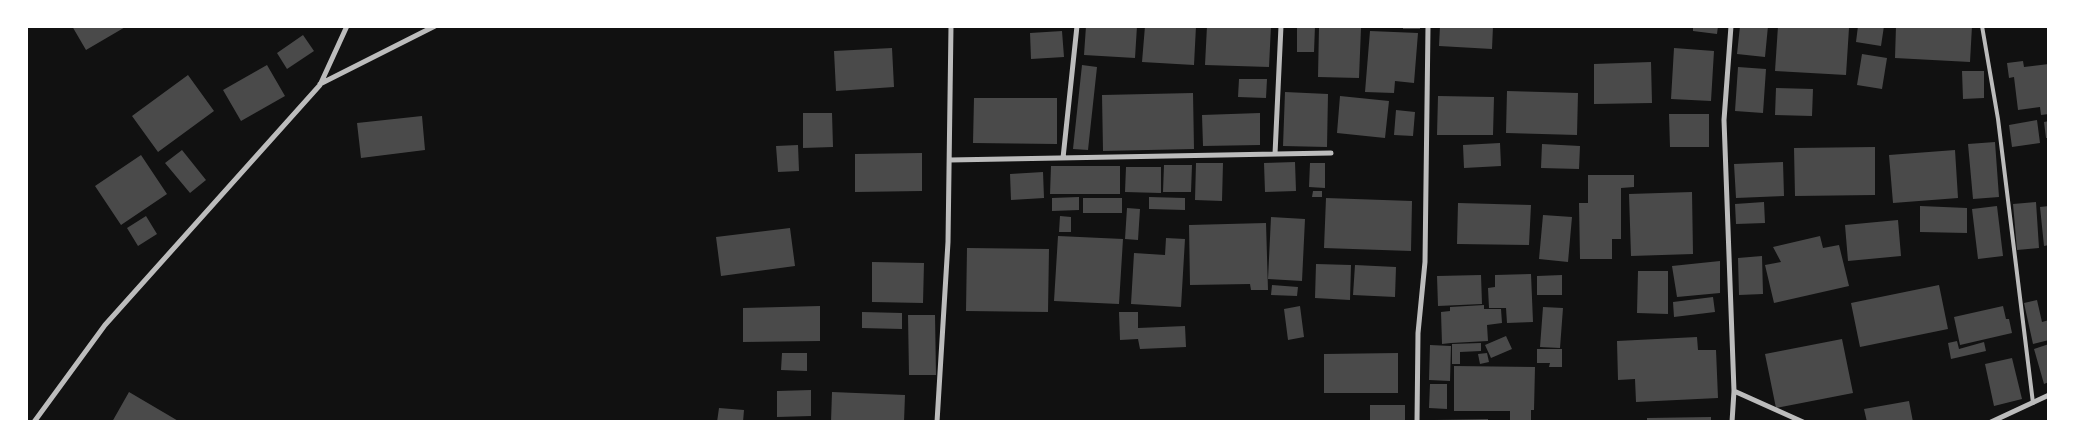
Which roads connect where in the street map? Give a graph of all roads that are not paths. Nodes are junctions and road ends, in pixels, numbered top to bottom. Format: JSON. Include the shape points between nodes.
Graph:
{"nodes":[{"id":1,"x":347,"y":26,"type":"edge"},
{"id":2,"x":435,"y":26,"type":"edge"},
{"id":3,"x":951,"y":26,"type":"edge"},
{"id":4,"x":1077,"y":26,"type":"edge"},
{"id":5,"x":1282,"y":26,"type":"edge"},
{"id":6,"x":1428,"y":26,"type":"edge"},
{"id":7,"x":1731,"y":26,"type":"edge"},
{"id":8,"x":1982,"y":26,"type":"edge"},
{"id":9,"x":320,"y":84,"type":"junction"},
{"id":10,"x":1331,"y":153,"type":"dead end"},
{"id":11,"x":1275,"y":154,"type":"junction"},
{"id":12,"x":1064,"y":158,"type":"junction"},
{"id":13,"x":950,"y":160,"type":"junction"},
{"id":14,"x":1734,"y":391,"type":"junction"},
{"id":15,"x":2049,"y":395,"type":"edge"},
{"id":16,"x":2033,"y":402,"type":"junction"},
{"id":17,"x":34,"y":422,"type":"edge"},
{"id":18,"x":937,"y":422,"type":"edge"},
{"id":19,"x":1417,"y":422,"type":"edge"},
{"id":20,"x":1732,"y":422,"type":"edge"},
{"id":21,"x":1803,"y":422,"type":"edge"},
{"id":22,"x":1991,"y":422,"type":"edge"}],
"edges":[{"from":1,"to":9,"type":"street"},
{"from":2,"to":9,"type":"street"},
{"from":3,"to":13,"type":"street"},
{"from":4,"to":12,"type":"street"},
{"from":5,"to":11,"type":"street"},
{"from":6,"to":19,"type":"street","via":[[1424,262],[1418,333]]},
{"from":7,"to":14,"type":"street","via":[[1724,120]]},
{"from":8,"to":16,"type":"lane","via":[[1998,119]]},
{"from":9,"to":17,"type":"street","via":[[105,325]]},
{"from":10,"to":11,"type":"street"},
{"from":11,"to":12,"type":"street"},
{"from":12,"to":13,"type":"street"},
{"from":13,"to":18,"type":"street"},
{"from":14,"to":20,"type":"street"},
{"from":14,"to":21,"type":"street"},
{"from":15,"to":16,"type":"street"},
{"from":16,"to":22,"type":"street"}]}
